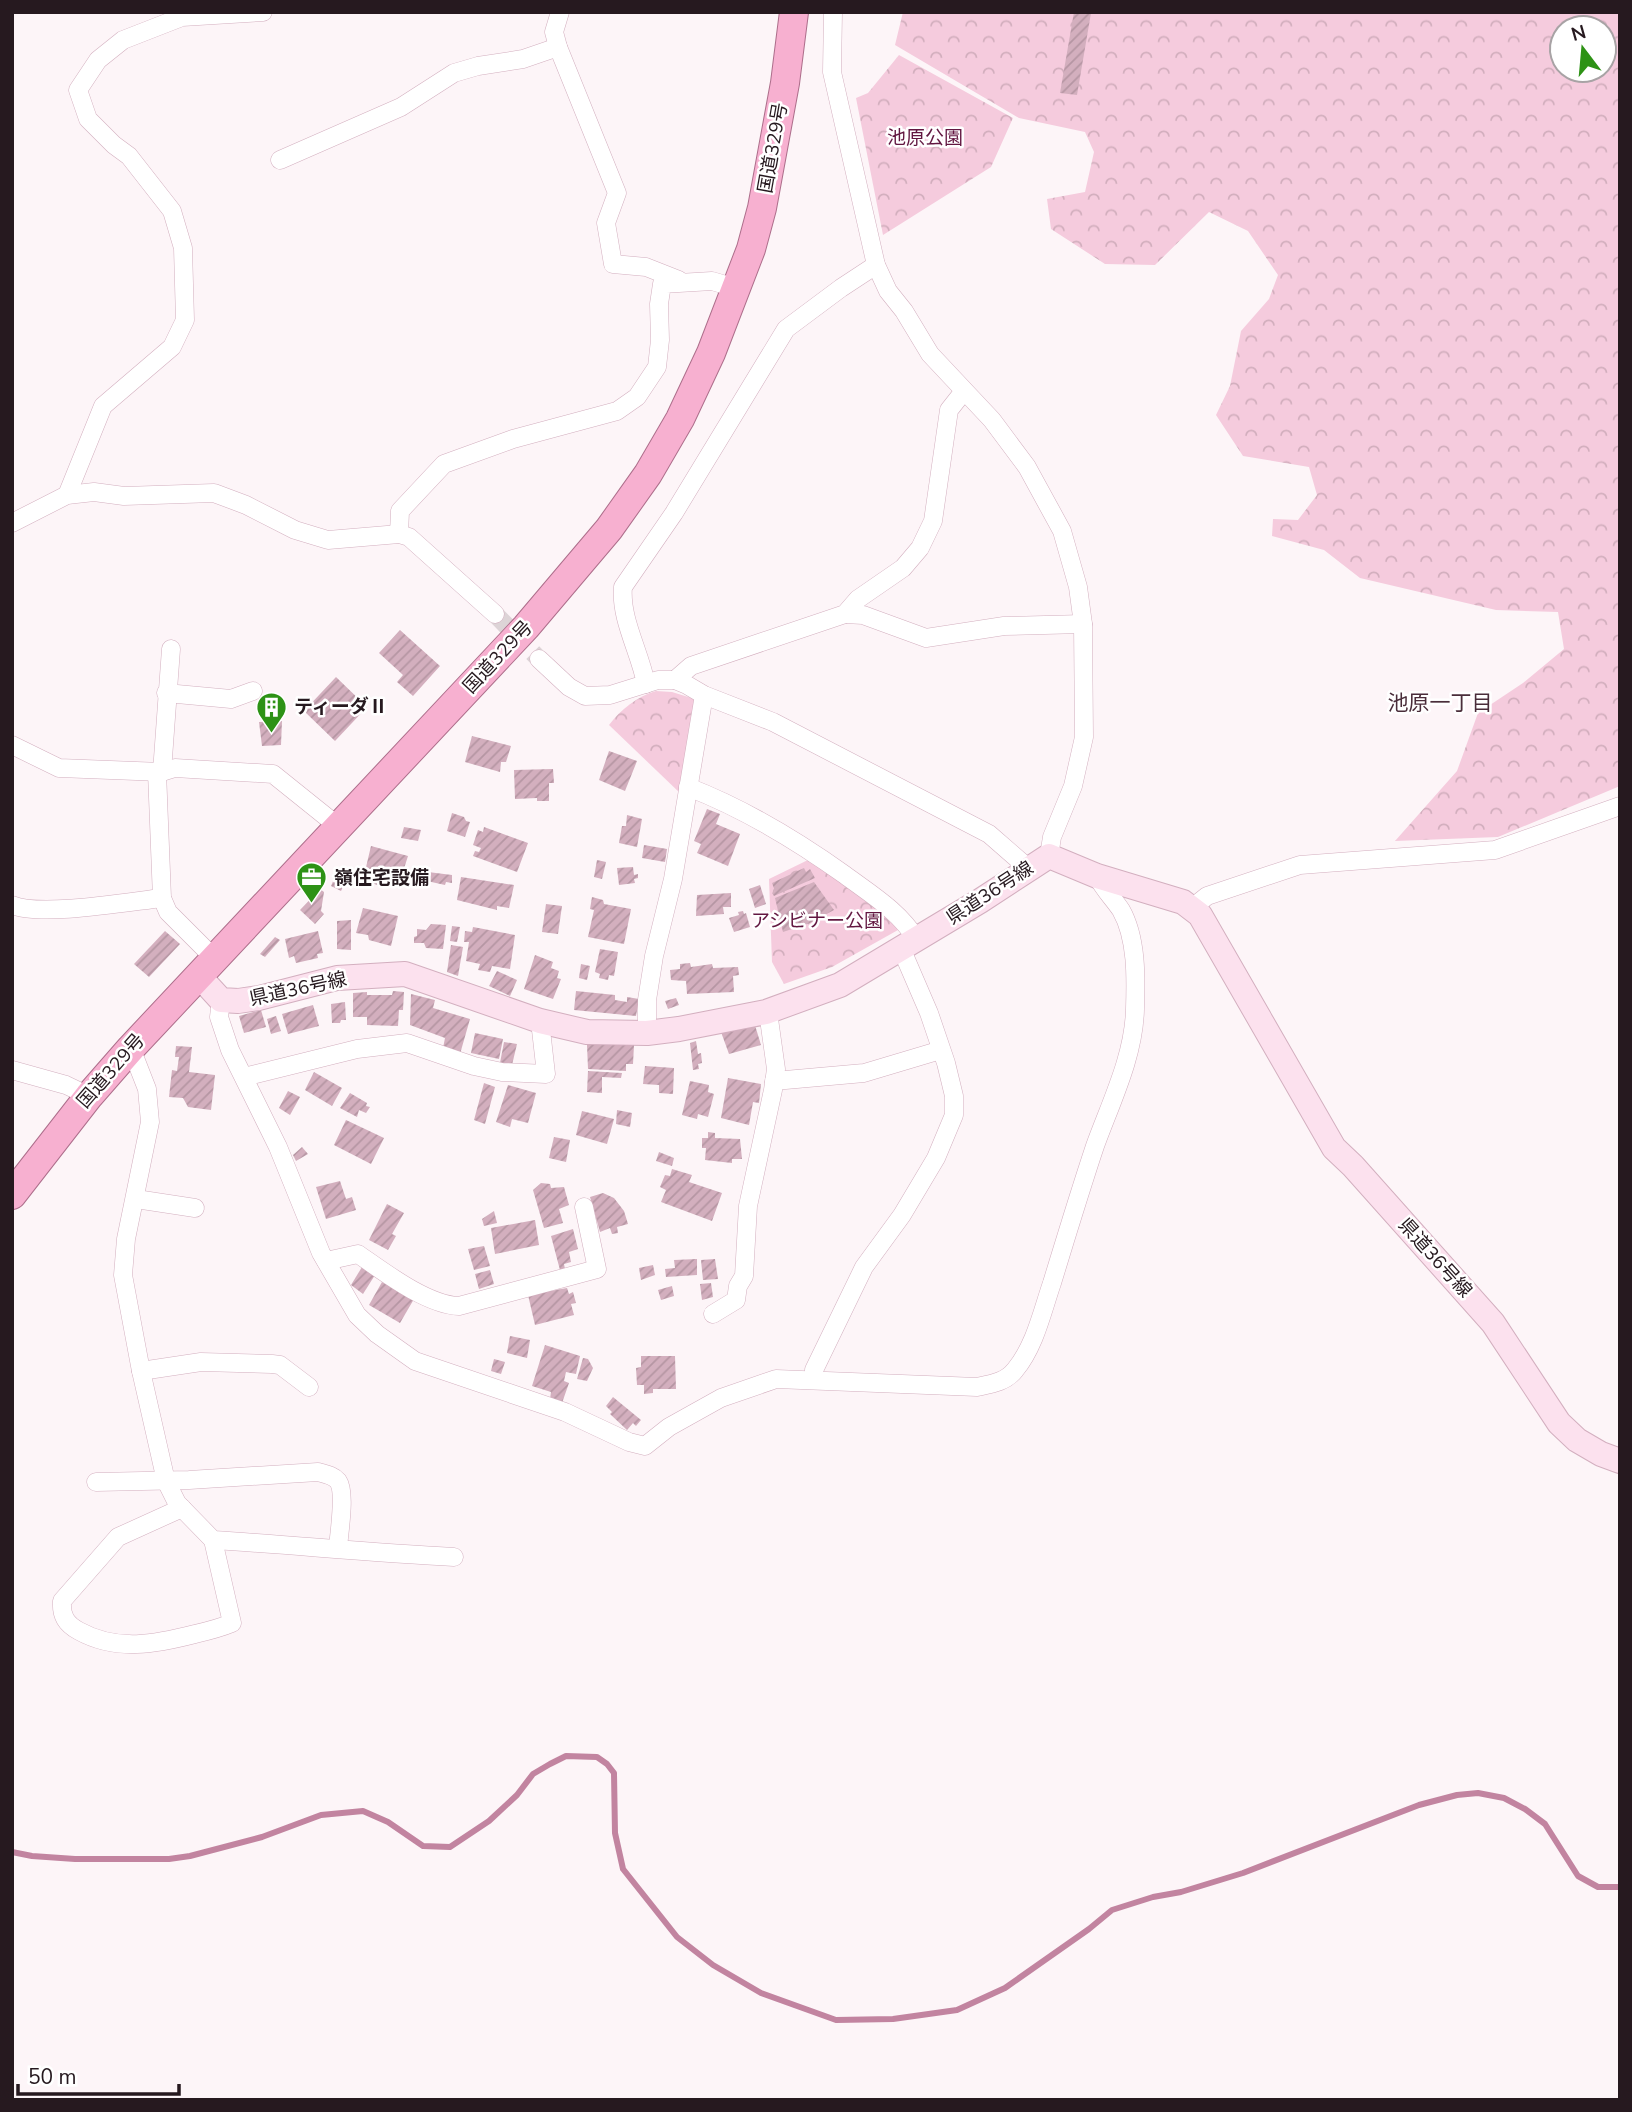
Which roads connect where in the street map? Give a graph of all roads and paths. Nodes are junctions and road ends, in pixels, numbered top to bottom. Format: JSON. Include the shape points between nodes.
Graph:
{"nodes":[{"id":1,"x":263,"y":12,"type":"edge"},
{"id":2,"x":561,"y":12,"type":"edge"},
{"id":3,"x":794,"y":12,"type":"edge"},
{"id":4,"x":833,"y":12,"type":"edge"},
{"id":5,"x":558,"y":47,"type":"junction"},
{"id":6,"x":280,"y":160,"type":"dead end"},
{"id":7,"x":876,"y":265,"type":"junction"},
{"id":8,"x":684,"y":281,"type":"junction"},
{"id":9,"x":736,"y":288,"type":"junction"},
{"id":10,"x":964,"y":391,"type":"junction"},
{"id":11,"x":67,"y":495,"type":"junction"},
{"id":12,"x":12,"y":523,"type":"edge"},
{"id":13,"x":399,"y":534,"type":"junction"},
{"id":14,"x":495,"y":614,"type":"tunnel mouth"},
{"id":15,"x":845,"y":614,"type":"junction"},
{"id":16,"x":1083,"y":624,"type":"junction"},
{"id":17,"x":172,"y":649,"type":"dead end"},
{"id":18,"x":538,"y":659,"type":"tunnel mouth"},
{"id":19,"x":675,"y":680,"type":"junction"},
{"id":20,"x":646,"y":684,"type":"junction"},
{"id":21,"x":253,"y":691,"type":"dead end"},
{"id":22,"x":166,"y":693,"type":"junction"},
{"id":23,"x":704,"y":695,"type":"junction"},
{"id":24,"x":12,"y":745,"type":"edge"},
{"id":25,"x":159,"y":772,"type":"junction"},
{"id":26,"x":688,"y":787,"type":"junction"},
{"id":27,"x":1620,"y":807,"type":"edge"},
{"id":28,"x":339,"y":827,"type":"junction"},
{"id":29,"x":1039,"y":862,"type":"junction"},
{"id":30,"x":1097,"y":876,"type":"junction"},
{"id":31,"x":162,"y":898,"type":"junction"},
{"id":32,"x":12,"y":905,"type":"edge"},
{"id":33,"x":1192,"y":908,"type":"junction"},
{"id":34,"x":909,"y":944,"type":"junction"},
{"id":35,"x":207,"y":968,"type":"junction"},
{"id":36,"x":221,"y":1000,"type":"junction"},
{"id":37,"x":765,"y":1012,"type":"junction"},
{"id":38,"x":540,"y":1021,"type":"junction"},
{"id":39,"x":647,"y":1033,"type":"junction"},
{"id":40,"x":131,"y":1048,"type":"junction"},
{"id":41,"x":941,"y":1050,"type":"junction"},
{"id":42,"x":12,"y":1070,"type":"edge"},
{"id":43,"x":244,"y":1077,"type":"junction"},
{"id":44,"x":774,"y":1081,"type":"junction"},
{"id":45,"x":89,"y":1096,"type":"junction"},
{"id":46,"x":12,"y":1195,"type":"edge"},
{"id":47,"x":135,"y":1199,"type":"junction"},
{"id":48,"x":584,"y":1207,"type":"dead end"},
{"id":49,"x":195,"y":1208,"type":"dead end"},
{"id":50,"x":326,"y":1261,"type":"junction"},
{"id":51,"x":713,"y":1314,"type":"dead end"},
{"id":52,"x":141,"y":1371,"type":"junction"},
{"id":53,"x":814,"y":1379,"type":"junction"},
{"id":54,"x":309,"y":1387,"type":"dead end"},
{"id":55,"x":1620,"y":1461,"type":"edge"},
{"id":56,"x":166,"y":1481,"type":"junction"},
{"id":57,"x":96,"y":1482,"type":"dead end"},
{"id":58,"x":182,"y":1508,"type":"junction"},
{"id":59,"x":213,"y":1540,"type":"junction"},
{"id":60,"x":338,"y":1548,"type":"junction"},
{"id":61,"x":454,"y":1557,"type":"dead end"}],
"edges":[{"from":1,"to":11,"type":"street","via":[[182,17],[123,40],[98,60],[78,90],[88,119],[129,156],[172,211],[183,248],[185,320],[172,347],[103,407]]},
{"from":2,"to":5,"type":"street","via":[[554,32]]},
{"from":3,"to":9,"type":"highway","name":"国道329号","via":[[762,208]]},
{"from":4,"to":7,"type":"street","via":[[832,72]]},
{"from":5,"to":6,"type":"street","via":[[454,73],[401,107]]},
{"from":5,"to":8,"type":"street","via":[[617,193],[606,223],[613,264],[646,267]]},
{"from":7,"to":10,"type":"street","via":[[930,354]]},
{"from":7,"to":20,"type":"street","via":[[786,329],[674,513],[623,587],[622,602]]},
{"from":8,"to":9,"type":"street","via":[[712,281]]},
{"from":8,"to":13,"type":"street","via":[[662,284],[657,367],[637,397],[617,411],[513,439],[444,464],[400,511]]},
{"from":9,"to":28,"type":"highway","name":"国道329号","via":[[680,419],[609,529],[526,627]]},
{"from":10,"to":15,"type":"street","via":[[949,411],[933,520],[920,548],[903,568],[858,599]]},
{"from":10,"to":16,"type":"street","via":[[1027,467],[1062,531]]},
{"from":11,"to":12,"type":"street"},
{"from":11,"to":13,"type":"street","via":[[214,493],[328,540]]},
{"from":13,"to":14,"type":"street","via":[[409,537]]},
{"from":15,"to":16,"type":"street","via":[[863,615],[926,638],[1004,626]]},
{"from":15,"to":19,"type":"street","via":[[691,666]]},
{"from":16,"to":29,"type":"street","via":[[1084,737],[1073,786]]},
{"from":17,"to":22,"type":"street"},
{"from":18,"to":20,"type":"street","via":[[585,696],[610,695]]},
{"from":19,"to":20,"type":"street"},
{"from":19,"to":23,"type":"street"},
{"from":21,"to":22,"type":"street","via":[[231,699]]},
{"from":22,"to":25,"type":"street"},
{"from":23,"to":26,"type":"street"},
{"from":23,"to":29,"type":"street","via":[[773,722]]},
{"from":24,"to":25,"type":"street","via":[[59,768]]},
{"from":25,"to":28,"type":"street","via":[[175,768],[273,774]]},
{"from":25,"to":31,"type":"street"},
{"from":26,"to":34,"type":"street","via":[[813,852],[906,922]]},
{"from":26,"to":39,"type":"street","via":[[654,956]]},
{"from":27,"to":33,"type":"street","via":[[1495,850],[1300,865],[1207,896]]},
{"from":28,"to":35,"type":"highway","name":"国道329号"},
{"from":29,"to":30,"type":"main road","name":"県道36号線"},
{"from":29,"to":34,"type":"main road","name":"県道36号線"},
{"from":30,"to":33,"type":"main road","name":"県道36号線"},
{"from":30,"to":53,"type":"street","via":[[1131,934],[1135,1027],[1024,1359],[1013,1374],[978,1387]]},
{"from":31,"to":32,"type":"street","via":[[50,910]]},
{"from":31,"to":35,"type":"street"},
{"from":33,"to":55,"type":"main road","name":"県道36号線","via":[[1213,936],[1335,1148],[1493,1323],[1559,1423],[1577,1440]]},
{"from":34,"to":37,"type":"main road","name":"県道36号線","via":[[840,985]]},
{"from":34,"to":41,"type":"street"},
{"from":35,"to":36,"type":"main road","name":"県道36号線"},
{"from":35,"to":40,"type":"highway","name":"国道329号"},
{"from":36,"to":38,"type":"main road","name":"県道36号線","via":[[259,999],[337,978],[405,974]]},
{"from":36,"to":43,"type":"street","via":[[222,1028]]},
{"from":37,"to":39,"type":"main road","name":"県道36号線"},
{"from":37,"to":44,"type":"street","via":[[776,1069]]},
{"from":38,"to":39,"type":"main road","name":"県道36号線","via":[[587,1032]]},
{"from":38,"to":43,"type":"street","via":[[546,1073],[474,1066],[407,1043],[357,1049]]},
{"from":40,"to":45,"type":"highway","name":"国道329号"},
{"from":40,"to":47,"type":"street","via":[[147,1089],[150,1122]]},
{"from":41,"to":44,"type":"street","via":[[864,1073]]},
{"from":41,"to":53,"type":"street","via":[[954,1096],[948,1135],[902,1215],[864,1267],[814,1370]]},
{"from":42,"to":45,"type":"street","via":[[66,1084]]},
{"from":43,"to":50,"type":"street"},
{"from":44,"to":51,"type":"street","via":[[748,1206],[744,1276],[736,1300]]},
{"from":45,"to":46,"type":"highway","name":"国道329号"},
{"from":47,"to":49,"type":"street"},
{"from":47,"to":52,"type":"street","via":[[123,1275]]},
{"from":48,"to":50,"type":"street","via":[[597,1269],[459,1306],[420,1293],[358,1254]]},
{"from":50,"to":53,"type":"street","via":[[357,1315],[415,1361],[565,1412],[645,1447],[669,1427],[721,1398],[776,1379]]},
{"from":52,"to":54,"type":"street","via":[[201,1362],[272,1364]]},
{"from":52,"to":56,"type":"street"},
{"from":56,"to":57,"type":"street"},
{"from":56,"to":58,"type":"street"},
{"from":56,"to":60,"type":"street","via":[[327,1474],[342,1489]]},
{"from":58,"to":59,"type":"street"},
{"from":58,"to":59,"type":"street","via":[[118,1537],[62,1601],[66,1622],[88,1636],[122,1645],[168,1641],[232,1623]]},
{"from":59,"to":60,"type":"street"},
{"from":60,"to":61,"type":"street"}]}
